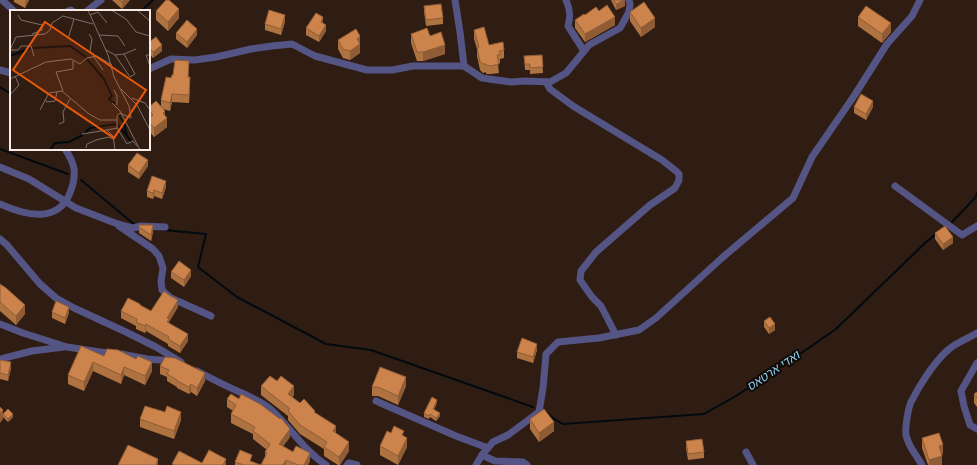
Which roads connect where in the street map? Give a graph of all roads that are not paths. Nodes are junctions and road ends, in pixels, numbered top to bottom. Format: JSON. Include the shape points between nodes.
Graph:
{"nodes":[{"id":1,"x":2,"y":0,"type":"edge"},
{"id":2,"x":101,"y":0,"type":"edge"},
{"id":3,"x":455,"y":0,"type":"edge"},
{"id":4,"x":566,"y":0,"type":"edge"},
{"id":5,"x":629,"y":0,"type":"edge"},
{"id":6,"x":920,"y":0,"type":"edge"},
{"id":7,"x":13,"y":10,"type":"edge"},
{"id":8,"x":88,"y":10,"type":"edge"},
{"id":9,"x":584,"y":52,"type":"junction"},
{"id":10,"x":464,"y":66,"type":"junction"},
{"id":11,"x":150,"y":69,"type":"edge"},
{"id":12,"x":0,"y":70,"type":"edge"},
{"id":13,"x":10,"y":73,"type":"edge"},
{"id":14,"x":546,"y":82,"type":"junction"},
{"id":15,"x":66,"y":150,"type":"edge"},
{"id":16,"x":0,"y":167,"type":"edge"},
{"id":17,"x":895,"y":186,"type":"dead end"},
{"id":18,"x":66,"y":202,"type":"junction"},
{"id":19,"x":0,"y":204,"type":"edge"},
{"id":20,"x":115,"y":224,"type":"junction"},
{"id":21,"x":977,"y":226,"type":"edge"},
{"id":22,"x":165,"y":227,"type":"dead end"},
{"id":23,"x":0,"y":239,"type":"edge"},
{"id":24,"x":210,"y":316,"type":"dead end"},
{"id":25,"x":0,"y":324,"type":"edge"},
{"id":26,"x":977,"y":333,"type":"edge"},
{"id":27,"x":616,"y":335,"type":"junction"},
{"id":28,"x":67,"y":347,"type":"junction"},
{"id":29,"x":0,"y":359,"type":"edge"},
{"id":30,"x":178,"y":361,"type":"junction"},
{"id":31,"x":977,"y":363,"type":"edge"},
{"id":32,"x":376,"y":401,"type":"dead end"},
{"id":33,"x":977,"y":429,"type":"edge"},
{"id":34,"x":488,"y":448,"type":"junction"},
{"id":35,"x":746,"y":452,"type":"dead end"},
{"id":36,"x":482,"y":455,"type":"junction"},
{"id":37,"x":326,"y":465,"type":"edge"},
{"id":38,"x":347,"y":465,"type":"edge"},
{"id":39,"x":357,"y":465,"type":"edge"},
{"id":40,"x":476,"y":465,"type":"edge"},
{"id":41,"x":527,"y":465,"type":"edge"},
{"id":42,"x":753,"y":465,"type":"edge"},
{"id":43,"x":922,"y":465,"type":"edge"}],
"edges":[{"from":1,"to":7,"type":"street"},
{"from":2,"to":8,"type":"street"},
{"from":3,"to":10,"type":"street"},
{"from":4,"to":9,"type":"street","via":[[570,8],[568,26]]},
{"from":5,"to":9,"type":"street","via":[[629,12],[620,28],[589,45]]},
{"from":6,"to":27,"type":"street","via":[[912,16],[887,44],[812,157],[793,198],[656,318],[639,330]]},
{"from":9,"to":14,"type":"street","via":[[566,73]]},
{"from":10,"to":11,"type":"street","via":[[413,66],[392,70],[367,70],[314,56],[292,44],[194,60],[171,59]]},
{"from":10,"to":14,"type":"street","via":[[482,78],[511,82]]},
{"from":12,"to":13,"type":"street"},
{"from":14,"to":27,"type":"street","via":[[550,89],[573,106],[662,160],[679,174],[675,188],[650,205],[596,252],[581,271],[580,280],[601,306]]},
{"from":15,"to":18,"type":"street","via":[[75,170]]},
{"from":16,"to":18,"type":"street","via":[[29,179]]},
{"from":17,"to":21,"type":"street","via":[[962,235]]},
{"from":18,"to":19,"type":"street","via":[[58,210],[39,215],[24,213]]},
{"from":18,"to":20,"type":"street"},
{"from":20,"to":22,"type":"street","via":[[133,228]]},
{"from":20,"to":24,"type":"street","via":[[159,256],[163,268],[162,290],[171,298]]},
{"from":23,"to":30,"type":"street","via":[[56,298],[156,347]]},
{"from":25,"to":28,"type":"street"},
{"from":26,"to":43,"type":"street","via":[[949,349],[922,383],[910,404],[906,435]]},
{"from":27,"to":34,"type":"street","via":[[558,342],[546,354],[538,412]]},
{"from":28,"to":29,"type":"street","via":[[32,351]]},
{"from":28,"to":30,"type":"street"},
{"from":30,"to":37,"type":"street","via":[[268,407],[317,460]]},
{"from":31,"to":33,"type":"street","via":[[961,391],[970,425]]},
{"from":32,"to":34,"type":"street"},
{"from":34,"to":36,"type":"street"},
{"from":35,"to":42,"type":"street"},
{"from":36,"to":40,"type":"street"},
{"from":36,"to":41,"type":"street","via":[[495,461],[523,462]]},
{"from":38,"to":39,"type":"street"}]}
